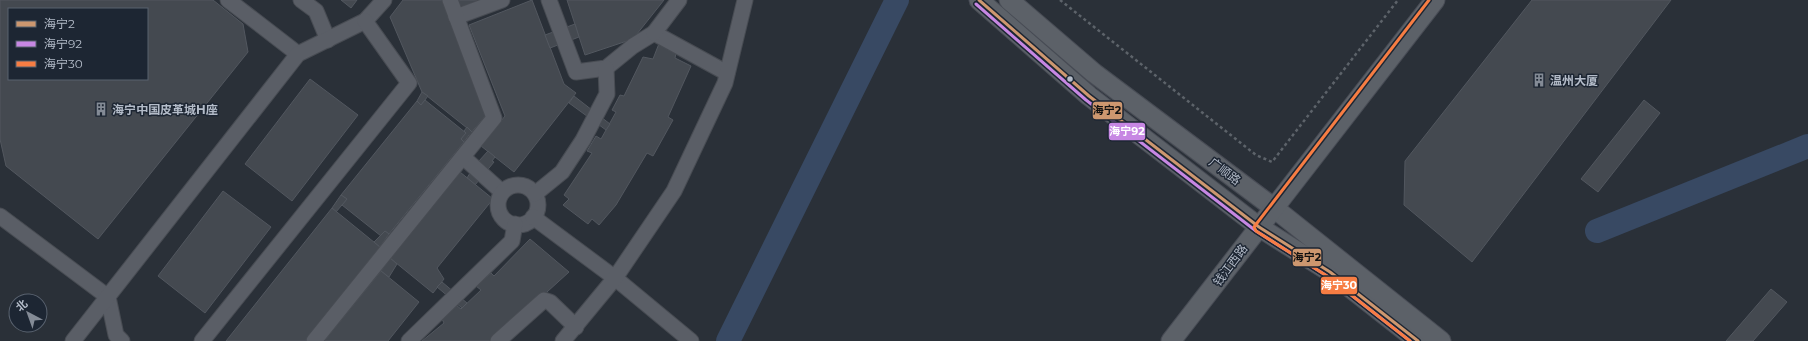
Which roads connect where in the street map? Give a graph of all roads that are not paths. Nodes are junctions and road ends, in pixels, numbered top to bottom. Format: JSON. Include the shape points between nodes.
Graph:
{"nodes":[{"id":1,"x":228,"y":0,"type":"edge"},
{"id":2,"x":301,"y":0,"type":"edge"},
{"id":3,"x":384,"y":0,"type":"edge"},
{"id":4,"x":450,"y":0,"type":"edge"},
{"id":5,"x":502,"y":0,"type":"edge"},
{"id":6,"x":549,"y":0,"type":"edge"},
{"id":7,"x":678,"y":0,"type":"edge"},
{"id":8,"x":745,"y":0,"type":"edge"},
{"id":9,"x":979,"y":0,"type":"edge"},
{"id":10,"x":1009,"y":0,"type":"edge"},
{"id":11,"x":1436,"y":0,"type":"edge"},
{"id":12,"x":456,"y":17,"type":"junction"},
{"id":13,"x":365,"y":21,"type":"junction"},
{"id":14,"x":654,"y":33,"type":"junction"},
{"id":15,"x":328,"y":40,"type":"junction"},
{"id":16,"x":298,"y":54,"type":"junction"},
{"id":17,"x":606,"y":68,"type":"junction"},
{"id":18,"x":727,"y":73,"type":"junction"},
{"id":19,"x":463,"y":157,"type":"junction"},
{"id":20,"x":502,"y":192,"type":"junction"},
{"id":21,"x":535,"y":194,"type":"junction"},
{"id":22,"x":1274,"y":208,"type":"junction"},
{"id":23,"x":0,"y":216,"type":"edge"},
{"id":24,"x":534,"y":217,"type":"junction"},
{"id":25,"x":515,"y":224,"type":"junction"},
{"id":26,"x":1259,"y":227,"type":"junction"},
{"id":27,"x":615,"y":278,"type":"junction"},
{"id":28,"x":108,"y":297,"type":"junction"},
{"id":29,"x":576,"y":327,"type":"junction"},
{"id":30,"x":73,"y":341,"type":"edge"},
{"id":31,"x":122,"y":341,"type":"edge"},
{"id":32,"x":202,"y":341,"type":"edge"},
{"id":33,"x":314,"y":341,"type":"edge"},
{"id":34,"x":409,"y":341,"type":"edge"},
{"id":35,"x":498,"y":341,"type":"edge"},
{"id":36,"x":563,"y":341,"type":"edge"},
{"id":37,"x":692,"y":341,"type":"edge"},
{"id":38,"x":1171,"y":341,"type":"edge"},
{"id":39,"x":1418,"y":341,"type":"edge"},
{"id":40,"x":1441,"y":341,"type":"edge"}],
"edges":[{"from":1,"to":16,"type":"street"},
{"from":2,"to":15,"type":"street","via":[[316,11]]},
{"from":3,"to":13,"type":"street"},
{"from":4,"to":12,"type":"street"},
{"from":5,"to":12,"type":"street"},
{"from":6,"to":17,"type":"street","via":[[576,72]]},
{"from":7,"to":14,"type":"street"},
{"from":8,"to":18,"type":"street"},
{"from":9,"to":26,"type":"main road","name":"广顺路","via":[[1089,96]]},
{"from":10,"to":22,"type":"main road","name":"广顺路","via":[[1094,73]]},
{"from":11,"to":22,"type":"main road","name":"钱江西路"},
{"from":12,"to":19,"type":"street","via":[[494,118]]},
{"from":13,"to":15,"type":"street"},
{"from":13,"to":32,"type":"street","via":[[409,83]]},
{"from":14,"to":17,"type":"street"},
{"from":14,"to":18,"type":"street"},
{"from":15,"to":16,"type":"street"},
{"from":16,"to":28,"type":"street"},
{"from":17,"to":21,"type":"street","via":[[607,94],[583,140],[562,172]]},
{"from":18,"to":27,"type":"street","via":[[725,83],[674,190]]},
{"from":19,"to":20,"type":"street"},
{"from":19,"to":33,"type":"street"},
{"from":20,"to":21,"type":"street","via":[[519,185],[531,189]]},
{"from":20,"to":25,"type":"street","via":[[498,205],[500,212],[508,222]]},
{"from":21,"to":24,"type":"street","via":[[538,206]]},
{"from":22,"to":26,"type":"main road","name":"钱江西路"},
{"from":22,"to":40,"type":"main road","name":"广顺路"},
{"from":23,"to":28,"type":"street"},
{"from":24,"to":25,"type":"street","via":[[528,222]]},
{"from":24,"to":27,"type":"street"},
{"from":25,"to":34,"type":"street","via":[[512,241]]},
{"from":26,"to":38,"type":"main road","name":"钱江西路"},
{"from":26,"to":39,"type":"main road","name":"广顺路","via":[[1330,272]]},
{"from":27,"to":29,"type":"street"},
{"from":27,"to":37,"type":"street"},
{"from":28,"to":30,"type":"street"},
{"from":28,"to":31,"type":"street","via":[[116,335]]},
{"from":29,"to":35,"type":"street","via":[[550,302],[544,300]]},
{"from":29,"to":36,"type":"street"}]}
